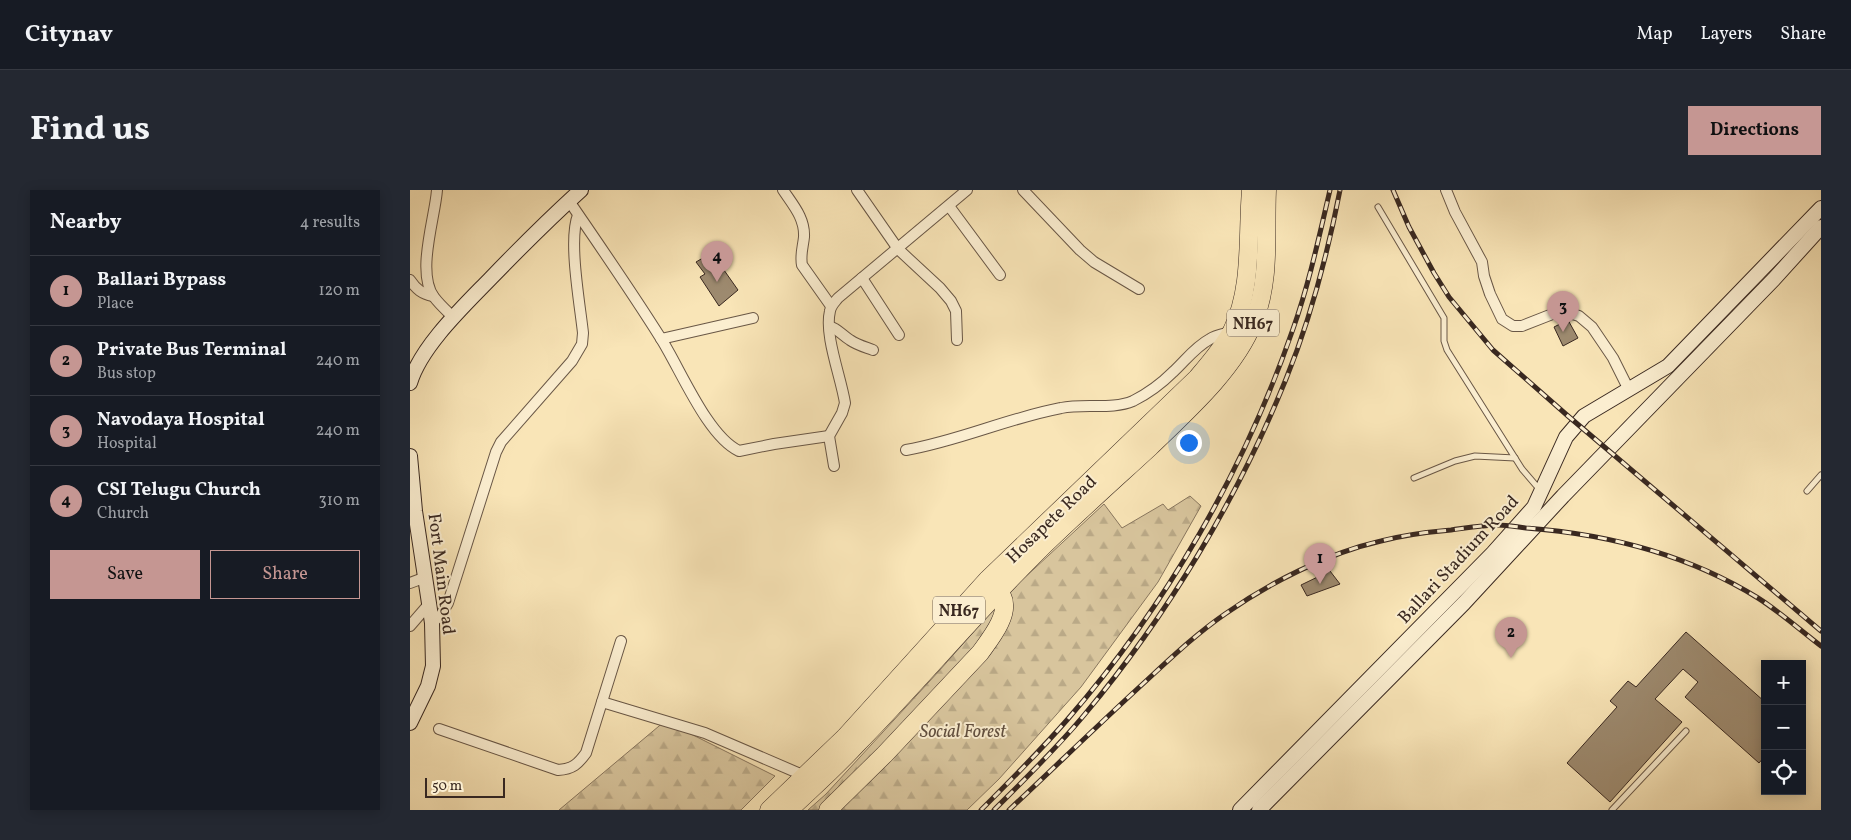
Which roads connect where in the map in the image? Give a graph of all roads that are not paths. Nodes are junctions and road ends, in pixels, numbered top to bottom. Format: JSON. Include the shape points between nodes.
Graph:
{"nodes":[{"id":1,"x":437,"y":190,"type":"edge"},
{"id":2,"x":581,"y":190,"type":"edge"},
{"id":3,"x":784,"y":190,"type":"edge"},
{"id":4,"x":857,"y":190,"type":"edge"},
{"id":5,"x":967,"y":190,"type":"edge"},
{"id":6,"x":1023,"y":190,"type":"edge"},
{"id":7,"x":1251,"y":190,"type":"edge"},
{"id":8,"x":1267,"y":190,"type":"edge"},
{"id":9,"x":1446,"y":190,"type":"edge"},
{"id":10,"x":569,"y":201,"type":"junction"},
{"id":11,"x":948,"y":206,"type":"junction"},
{"id":12,"x":1378,"y":207,"type":"dead end"},
{"id":13,"x":1821,"y":208,"type":"edge"},
{"id":14,"x":578,"y":215,"type":"junction"},
{"id":15,"x":1821,"y":227,"type":"edge"},
{"id":16,"x":898,"y":249,"type":"junction"},
{"id":17,"x":1000,"y":274,"type":"dead end"},
{"id":18,"x":862,"y":278,"type":"junction"},
{"id":19,"x":410,"y":280,"type":"edge"},
{"id":20,"x":1139,"y":289,"type":"dead end"},
{"id":21,"x":433,"y":296,"type":"junction"},
{"id":22,"x":831,"y":306,"type":"junction"},
{"id":23,"x":454,"y":317,"type":"junction"},
{"id":24,"x":753,"y":318,"type":"dead end"},
{"id":25,"x":829,"y":326,"type":"junction"},
{"id":26,"x":1231,"y":332,"type":"junction"},
{"id":27,"x":899,"y":335,"type":"dead end"},
{"id":28,"x":662,"y":339,"type":"junction"},
{"id":29,"x":957,"y":340,"type":"dead end"},
{"id":30,"x":873,"y":350,"type":"dead end"},
{"id":31,"x":410,"y":382,"type":"edge"},
{"id":32,"x":1629,"y":390,"type":"junction"},
{"id":33,"x":829,"y":436,"type":"junction"},
{"id":34,"x":906,"y":450,"type":"dead end"},
{"id":35,"x":410,"y":458,"type":"edge"},
{"id":36,"x":1515,"y":458,"type":"junction"},
{"id":37,"x":834,"y":466,"type":"dead end"},
{"id":38,"x":1821,"y":475,"type":"edge"},
{"id":39,"x":1414,"y":478,"type":"dead end"},
{"id":40,"x":1541,"y":491,"type":"junction"},
{"id":41,"x":1807,"y":491,"type":"dead end"},
{"id":42,"x":413,"y":513,"type":"edge"},
{"id":43,"x":426,"y":576,"type":"junction"},
{"id":44,"x":410,"y":583,"type":"edge"},
{"id":45,"x":993,"y":586,"type":"junction"},
{"id":46,"x":1460,"y":597,"type":"junction"},
{"id":47,"x":430,"y":604,"type":"junction"},
{"id":48,"x":432,"y":623,"type":"junction"},
{"id":49,"x":410,"y":626,"type":"edge"},
{"id":50,"x":621,"y":641,"type":"dead end"},
{"id":51,"x":602,"y":702,"type":"junction"},
{"id":52,"x":410,"y":722,"type":"edge"},
{"id":53,"x":439,"y":728,"type":"dead end"},
{"id":54,"x":1686,"y":731,"type":"dead end"},
{"id":55,"x":805,"y":776,"type":"junction"},
{"id":56,"x":769,"y":810,"type":"edge"},
{"id":57,"x":789,"y":810,"type":"edge"},
{"id":58,"x":828,"y":810,"type":"edge"},
{"id":59,"x":1240,"y":810,"type":"edge"},
{"id":60,"x":1259,"y":810,"type":"edge"},
{"id":61,"x":1612,"y":810,"type":"edge"}],
"edges":[{"from":1,"to":21,"type":"street","via":[[427,259]]},
{"from":2,"to":10,"type":"street"},
{"from":3,"to":22,"type":"street","via":[[801,216],[804,227],[802,265]]},
{"from":4,"to":16,"type":"street"},
{"from":5,"to":11,"type":"street"},
{"from":6,"to":20,"type":"street","via":[[1094,262]]},
{"from":7,"to":26,"type":"highway","name":"Hosapete Road","number":"NH67","via":[[1248,277]]},
{"from":8,"to":45,"type":"highway","name":"Hosapete Road","number":"NH67","via":[[1266,269],[1253,323],[1240,348],[1220,375],[1169,428],[1040,549]]},
{"from":9,"to":32,"type":"street","via":[[1480,258],[1490,294],[1502,319],[1513,326],[1522,326],[1555,313],[1580,316],[1592,327],[1613,358]]},
{"from":10,"to":14,"type":"street"},
{"from":10,"to":23,"type":"street"},
{"from":11,"to":16,"type":"street"},
{"from":11,"to":17,"type":"street"},
{"from":12,"to":36,"type":"lane","via":[[1444,318],[1445,345]]},
{"from":13,"to":32,"type":"street","name":"Ballari Stadium Road","via":[[1668,366]]},
{"from":14,"to":28,"type":"street"},
{"from":14,"to":48,"type":"street","via":[[574,244],[582,344],[572,361],[515,425],[496,452],[448,602]]},
{"from":15,"to":46,"type":"street","name":"Ballari Stadium Road","via":[[1563,496]]},
{"from":16,"to":18,"type":"street"},
{"from":16,"to":29,"type":"street","via":[[951,301],[956,311]]},
{"from":18,"to":22,"type":"street"},
{"from":18,"to":27,"type":"street"},
{"from":19,"to":21,"type":"street","via":[[424,294]]},
{"from":21,"to":23,"type":"street"},
{"from":22,"to":25,"type":"street"},
{"from":23,"to":31,"type":"street","via":[[426,351]]},
{"from":24,"to":28,"type":"street"},
{"from":25,"to":30,"type":"street"},
{"from":25,"to":33,"type":"street","via":[[845,403]]},
{"from":26,"to":34,"type":"street","via":[[1201,344],[1172,374],[1147,394],[1130,402],[1116,406],[1062,407]]},
{"from":26,"to":45,"type":"highway","name":"Hosapete Road","number":"NH67","via":[[1197,378]]},
{"from":28,"to":33,"type":"street","via":[[706,416],[731,448],[739,451]]},
{"from":32,"to":40,"type":"street","name":"Ballari Stadium Road","via":[[1584,416],[1566,437]]},
{"from":33,"to":37,"type":"street"},
{"from":35,"to":42,"type":"street","name":"Fort Main Road"},
{"from":36,"to":39,"type":"lane","via":[[1475,456]]},
{"from":36,"to":40,"type":"lane"},
{"from":38,"to":41,"type":"lane"},
{"from":40,"to":46,"type":"street","name":"Ballari Stadium Road","via":[[1534,507]]},
{"from":42,"to":43,"type":"street","name":"Fort Main Road"},
{"from":43,"to":44,"type":"street"},
{"from":43,"to":47,"type":"street","name":"Fort Main Road"},
{"from":45,"to":55,"type":"highway","name":"Hosapete Road","number":"NH67"},
{"from":45,"to":57,"type":"highway","name":"Hosapete Road","via":[[856,746]]},
{"from":45,"to":58,"type":"highway","via":[[1002,596],[1003,613],[980,653]]},
{"from":46,"to":59,"type":"street","name":"Ballari Stadium Road"},
{"from":46,"to":60,"type":"street","name":"Ballari Stadium Road"},
{"from":47,"to":48,"type":"street","name":"Fort Main Road"},
{"from":47,"to":49,"type":"street"},
{"from":48,"to":52,"type":"street","name":"Fort Main Road","via":[[432,666],[428,686]]},
{"from":50,"to":51,"type":"street"},
{"from":51,"to":53,"type":"street","via":[[586,753],[578,765],[568,769],[558,770]]},
{"from":51,"to":55,"type":"street","via":[[705,733]]},
{"from":54,"to":61,"type":"lane"},
{"from":55,"to":56,"type":"highway","name":"Hosapete Road","number":"NH67"}]}
